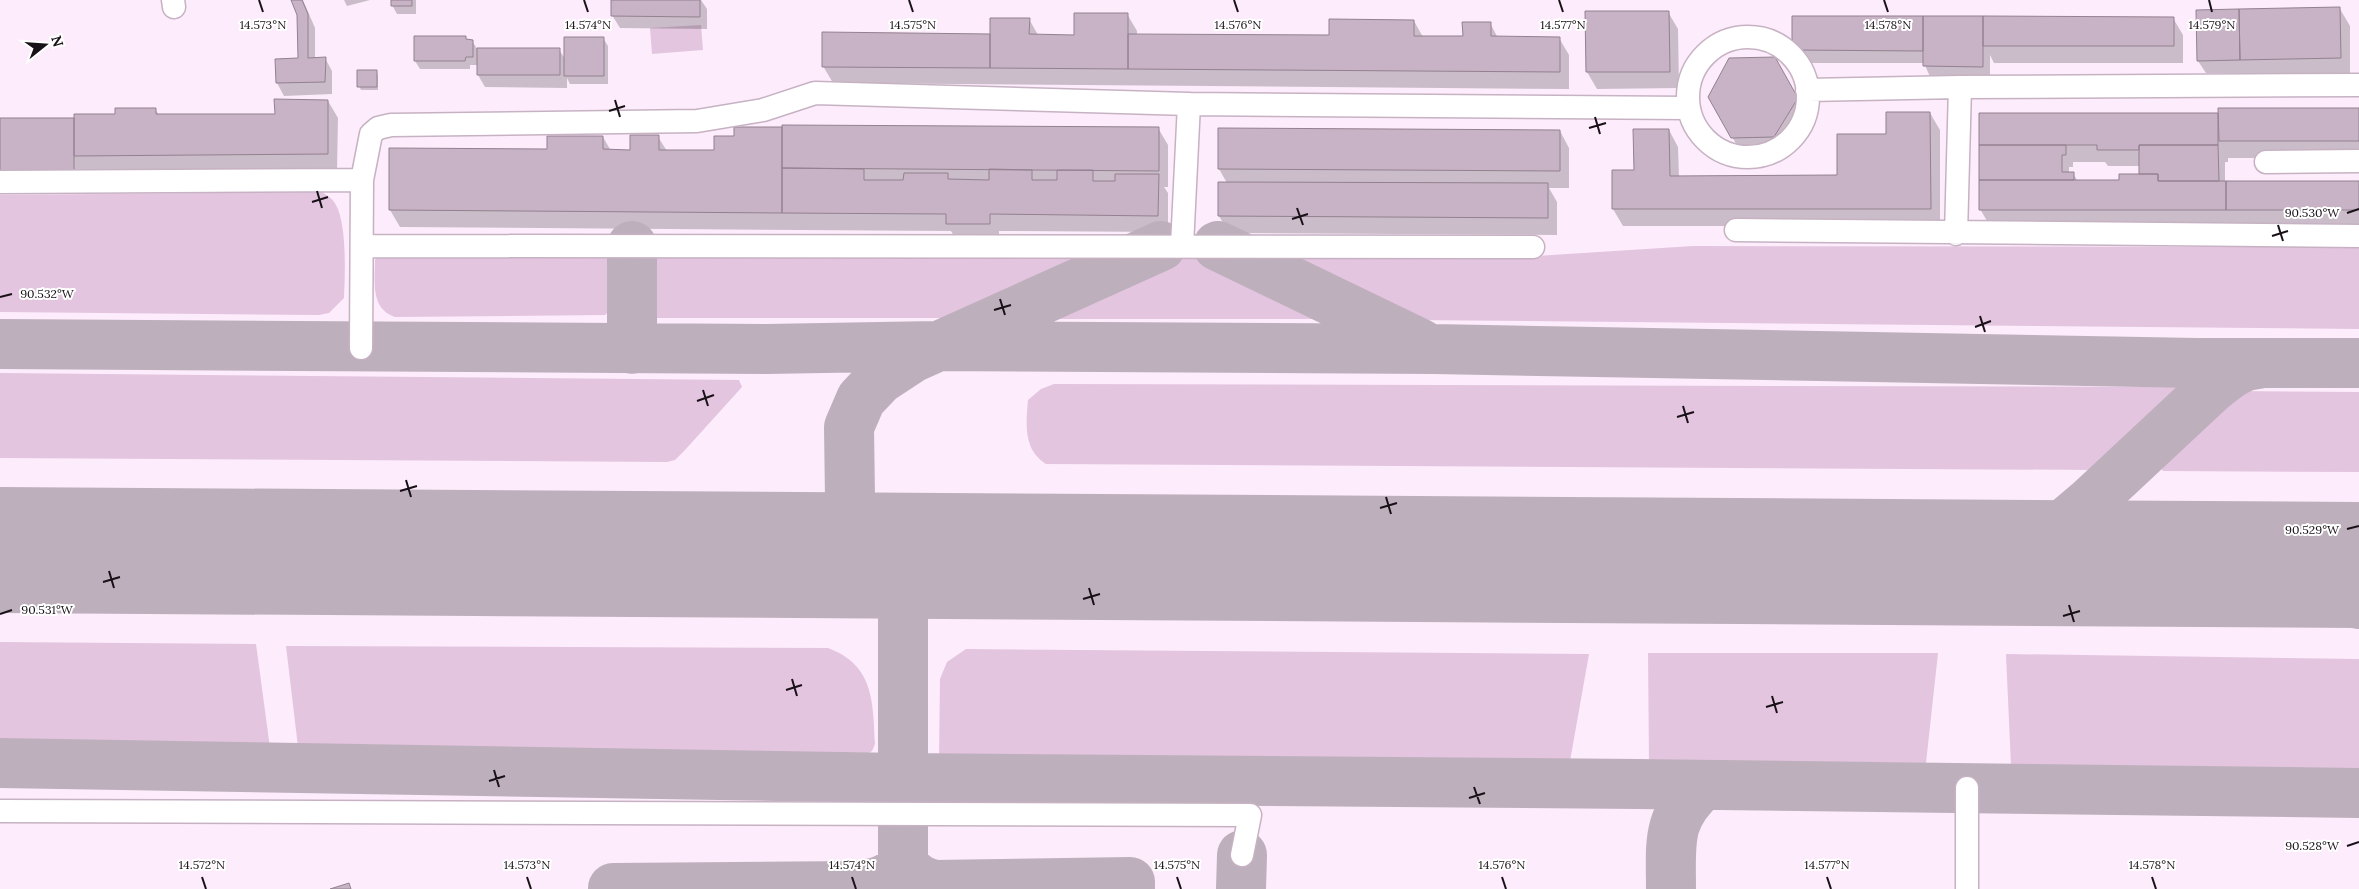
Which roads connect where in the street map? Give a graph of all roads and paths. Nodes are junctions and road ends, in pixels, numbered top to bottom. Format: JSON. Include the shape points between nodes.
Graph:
{"nodes":[{"id":1,"x":2359,"y":85,"type":"edge"},
{"id":2,"x":1960,"y":87,"type":"junction"},
{"id":3,"x":1808,"y":90,"type":"junction"},
{"id":4,"x":1189,"y":104,"type":"junction"},
{"id":5,"x":1688,"y":108,"type":"junction"},
{"id":6,"x":2359,"y":161,"type":"edge"},
{"id":7,"x":2266,"y":162,"type":"dead end"},
{"id":8,"x":362,"y":180,"type":"junction"},
{"id":9,"x":0,"y":182,"type":"edge"},
{"id":10,"x":1736,"y":230,"type":"dead end"},
{"id":11,"x":1956,"y":234,"type":"junction"},
{"id":12,"x":2359,"y":236,"type":"edge"},
{"id":13,"x":362,"y":246,"type":"junction"},
{"id":14,"x":1182,"y":246,"type":"junction"},
{"id":15,"x":1533,"y":247,"type":"dead end"},
{"id":16,"x":361,"y":348,"type":"dead end"},
{"id":17,"x":1967,"y":788,"type":"dead end"},
{"id":18,"x":0,"y":811,"type":"edge"},
{"id":19,"x":1242,"y":854,"type":"dead end"},
{"id":20,"x":1967,"y":889,"type":"edge"}],
"edges":[{"from":1,"to":2,"type":"lane"},
{"from":2,"to":3,"type":"lane"},
{"from":2,"to":11,"type":"lane"},
{"from":3,"to":5,"type":"lane","via":[[1805,116],[1795,134],[1781,147],[1756,156],[1730,155],[1713,146],[1699,132]]},
{"from":3,"to":5,"type":"lane","via":[[1800,69],[1787,51],[1761,37],[1731,38],[1706,53],[1696,65],[1689,85]]},
{"from":4,"to":5,"type":"lane"},
{"from":4,"to":8,"type":"lane","via":[[815,93],[763,110],[697,121],[391,125],[378,128],[371,134]]},
{"from":4,"to":14,"type":"lane"},
{"from":6,"to":7,"type":"lane"},
{"from":8,"to":9,"type":"lane"},
{"from":8,"to":13,"type":"lane"},
{"from":10,"to":11,"type":"lane"},
{"from":11,"to":12,"type":"lane"},
{"from":13,"to":14,"type":"lane"},
{"from":13,"to":16,"type":"lane"},
{"from":14,"to":15,"type":"lane"},
{"from":17,"to":20,"type":"lane"},
{"from":18,"to":19,"type":"lane","via":[[1250,815]]}]}
